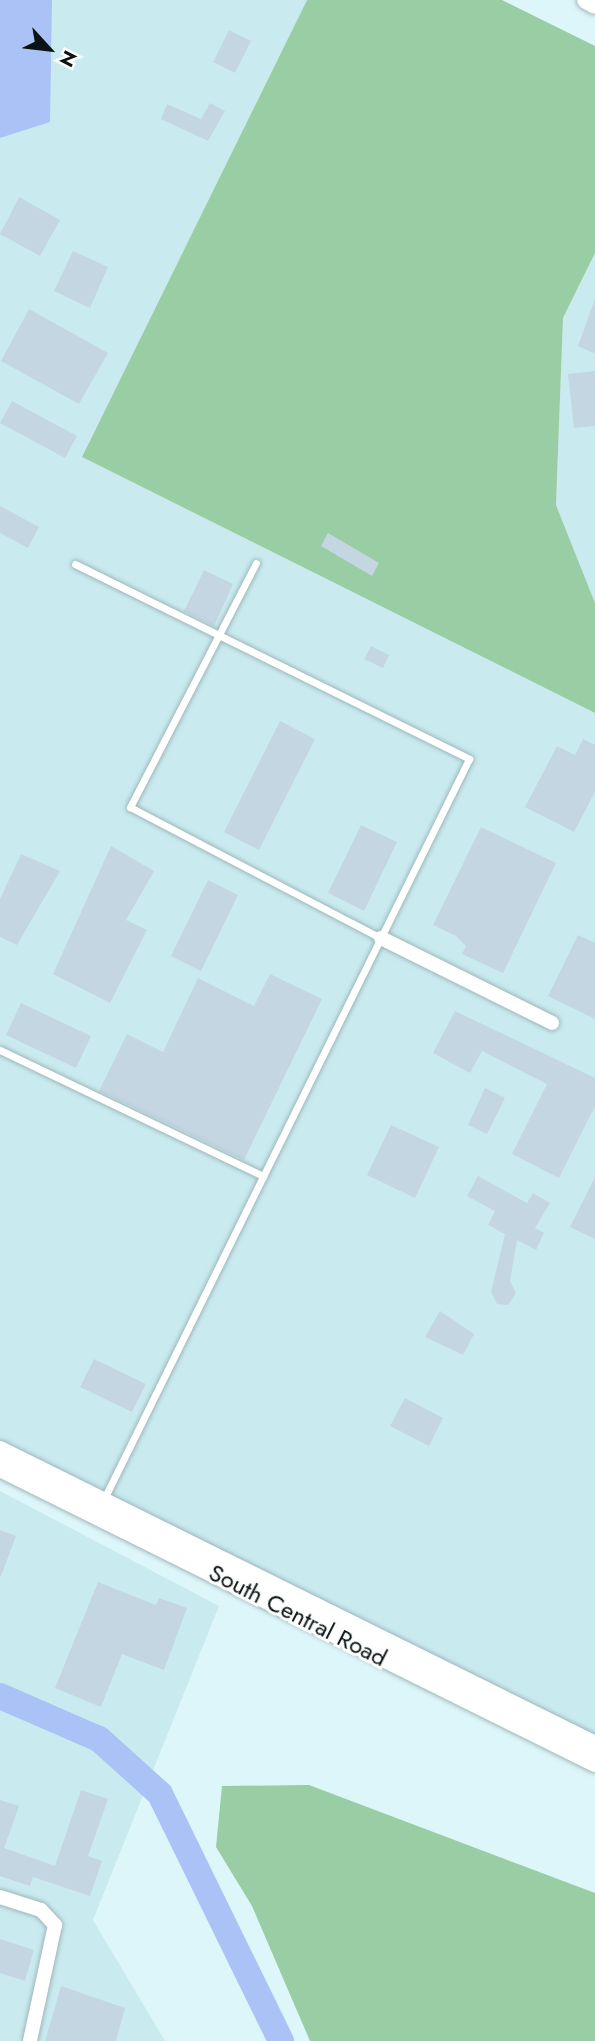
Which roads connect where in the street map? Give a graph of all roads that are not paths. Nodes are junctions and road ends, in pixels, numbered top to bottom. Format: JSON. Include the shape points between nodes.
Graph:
{"nodes":[{"id":1,"x":586,"y":0,"type":"edge"},
{"id":2,"x":595,"y":5,"type":"edge"},
{"id":3,"x":256,"y":563,"type":"dead end"},
{"id":4,"x":75,"y":564,"type":"dead end"},
{"id":5,"x":219,"y":635,"type":"junction"},
{"id":6,"x":380,"y":938,"type":"junction"},
{"id":7,"x":552,"y":1023,"type":"dead end"},
{"id":8,"x":0,"y":1050,"type":"edge"},
{"id":9,"x":263,"y":1176,"type":"junction"},
{"id":10,"x":0,"y":1450,"type":"edge"},
{"id":11,"x":0,"y":1468,"type":"edge"},
{"id":12,"x":100,"y":1507,"type":"junction"},
{"id":13,"x":595,"y":1745,"type":"edge"},
{"id":14,"x":595,"y":1763,"type":"edge"},
{"id":15,"x":0,"y":1896,"type":"edge"},
{"id":16,"x":30,"y":2041,"type":"edge"}],
"edges":[{"from":1,"to":2,"type":"street"},
{"from":3,"to":5,"type":"lane"},
{"from":4,"to":5,"type":"lane"},
{"from":5,"to":6,"type":"lane","via":[[130,807]]},
{"from":5,"to":6,"type":"lane","via":[[469,759]]},
{"from":6,"to":7,"type":"street"},
{"from":6,"to":9,"type":"lane"},
{"from":8,"to":9,"type":"lane"},
{"from":9,"to":12,"type":"lane"},
{"from":10,"to":12,"type":"street","name":"South Central Road"},
{"from":11,"to":12,"type":"street","name":"South Central Road"},
{"from":12,"to":13,"type":"street","name":"South Central Road"},
{"from":12,"to":14,"type":"street","name":"South Central Road"},
{"from":15,"to":16,"type":"street","via":[[41,1910],[55,1924]]}]}
